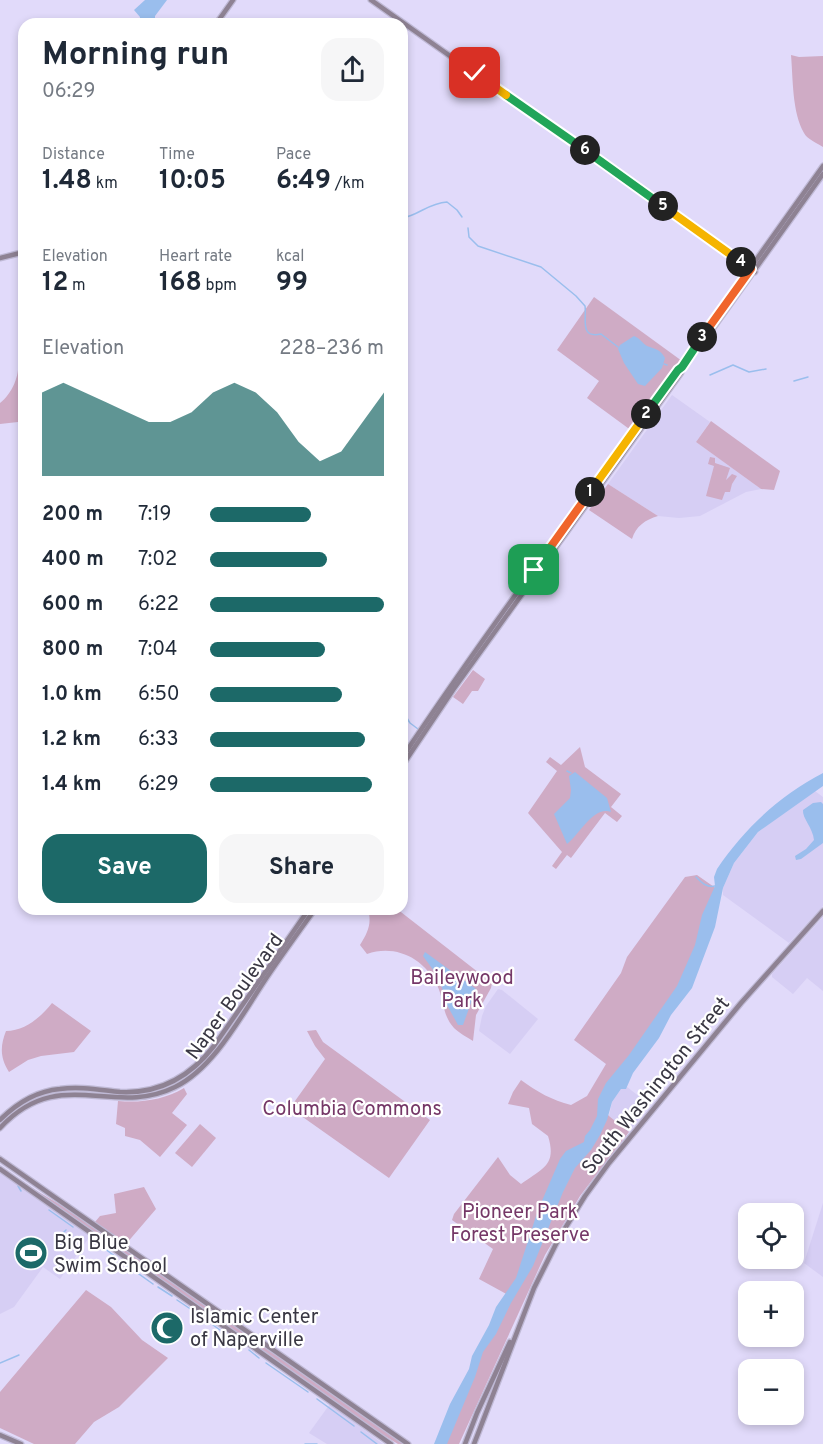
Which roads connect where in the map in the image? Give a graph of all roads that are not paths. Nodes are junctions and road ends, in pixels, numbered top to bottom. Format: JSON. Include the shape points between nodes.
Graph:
{"nodes":[{"id":1,"x":233,"y":0,"type":"edge"},
{"id":2,"x":371,"y":0,"type":"edge"},
{"id":3,"x":220,"y":18,"type":"edge"},
{"id":4,"x":396,"y":18,"type":"edge"},
{"id":5,"x":408,"y":26,"type":"edge"},
{"id":6,"x":823,"y":166,"type":"edge"},
{"id":7,"x":823,"y":174,"type":"edge"},
{"id":8,"x":18,"y":254,"type":"edge"},
{"id":9,"x":0,"y":258,"type":"edge"},
{"id":10,"x":753,"y":270,"type":"junction"},
{"id":11,"x":682,"y":367,"type":"junction"},
{"id":12,"x":408,"y":749,"type":"edge"},
{"id":13,"x":408,"y":757,"type":"edge"},
{"id":14,"x":823,"y":911,"type":"edge"},
{"id":15,"x":305,"y":915,"type":"edge"},
{"id":16,"x":311,"y":915,"type":"edge"},
{"id":17,"x":0,"y":1120,"type":"edge"},
{"id":18,"x":0,"y":1128,"type":"edge"},
{"id":19,"x":0,"y":1159,"type":"edge"},
{"id":20,"x":0,"y":1169,"type":"edge"},
{"id":21,"x":518,"y":1326,"type":"junction"},
{"id":22,"x":0,"y":1435,"type":"edge"},
{"id":23,"x":21,"y":1444,"type":"edge"},
{"id":24,"x":391,"y":1444,"type":"edge"},
{"id":25,"x":408,"y":1444,"type":"edge"},
{"id":26,"x":465,"y":1444,"type":"edge"},
{"id":27,"x":474,"y":1444,"type":"edge"}],
"edges":[{"from":1,"to":3,"type":"main road"},
{"from":2,"to":4,"type":"main road"},
{"from":5,"to":10,"type":"main road"},
{"from":6,"to":10,"type":"main road"},
{"from":7,"to":10,"type":"main road"},
{"from":8,"to":9,"type":"main road"},
{"from":10,"to":11,"type":"main road"},
{"from":11,"to":12,"type":"main road"},
{"from":11,"to":13,"type":"main road"},
{"from":14,"to":21,"type":"main road","name":"South Washington Street","via":[[741,1003],[597,1179],[559,1238]]},
{"from":15,"to":17,"type":"main road","name":"Naper Boulevard","via":[[208,1054],[184,1076],[162,1087],[137,1092],[70,1088],[48,1091],[16,1106]]},
{"from":16,"to":18,"type":"main road","name":"Naper Boulevard","via":[[215,1052],[189,1079],[144,1097],[46,1097],[20,1110]]},
{"from":19,"to":25,"type":"main road"},
{"from":20,"to":24,"type":"main road"},
{"from":21,"to":26,"type":"main road","name":"South Washington Street"},
{"from":21,"to":27,"type":"main road","name":"South Washington Street"},
{"from":22,"to":23,"type":"main road"}]}
